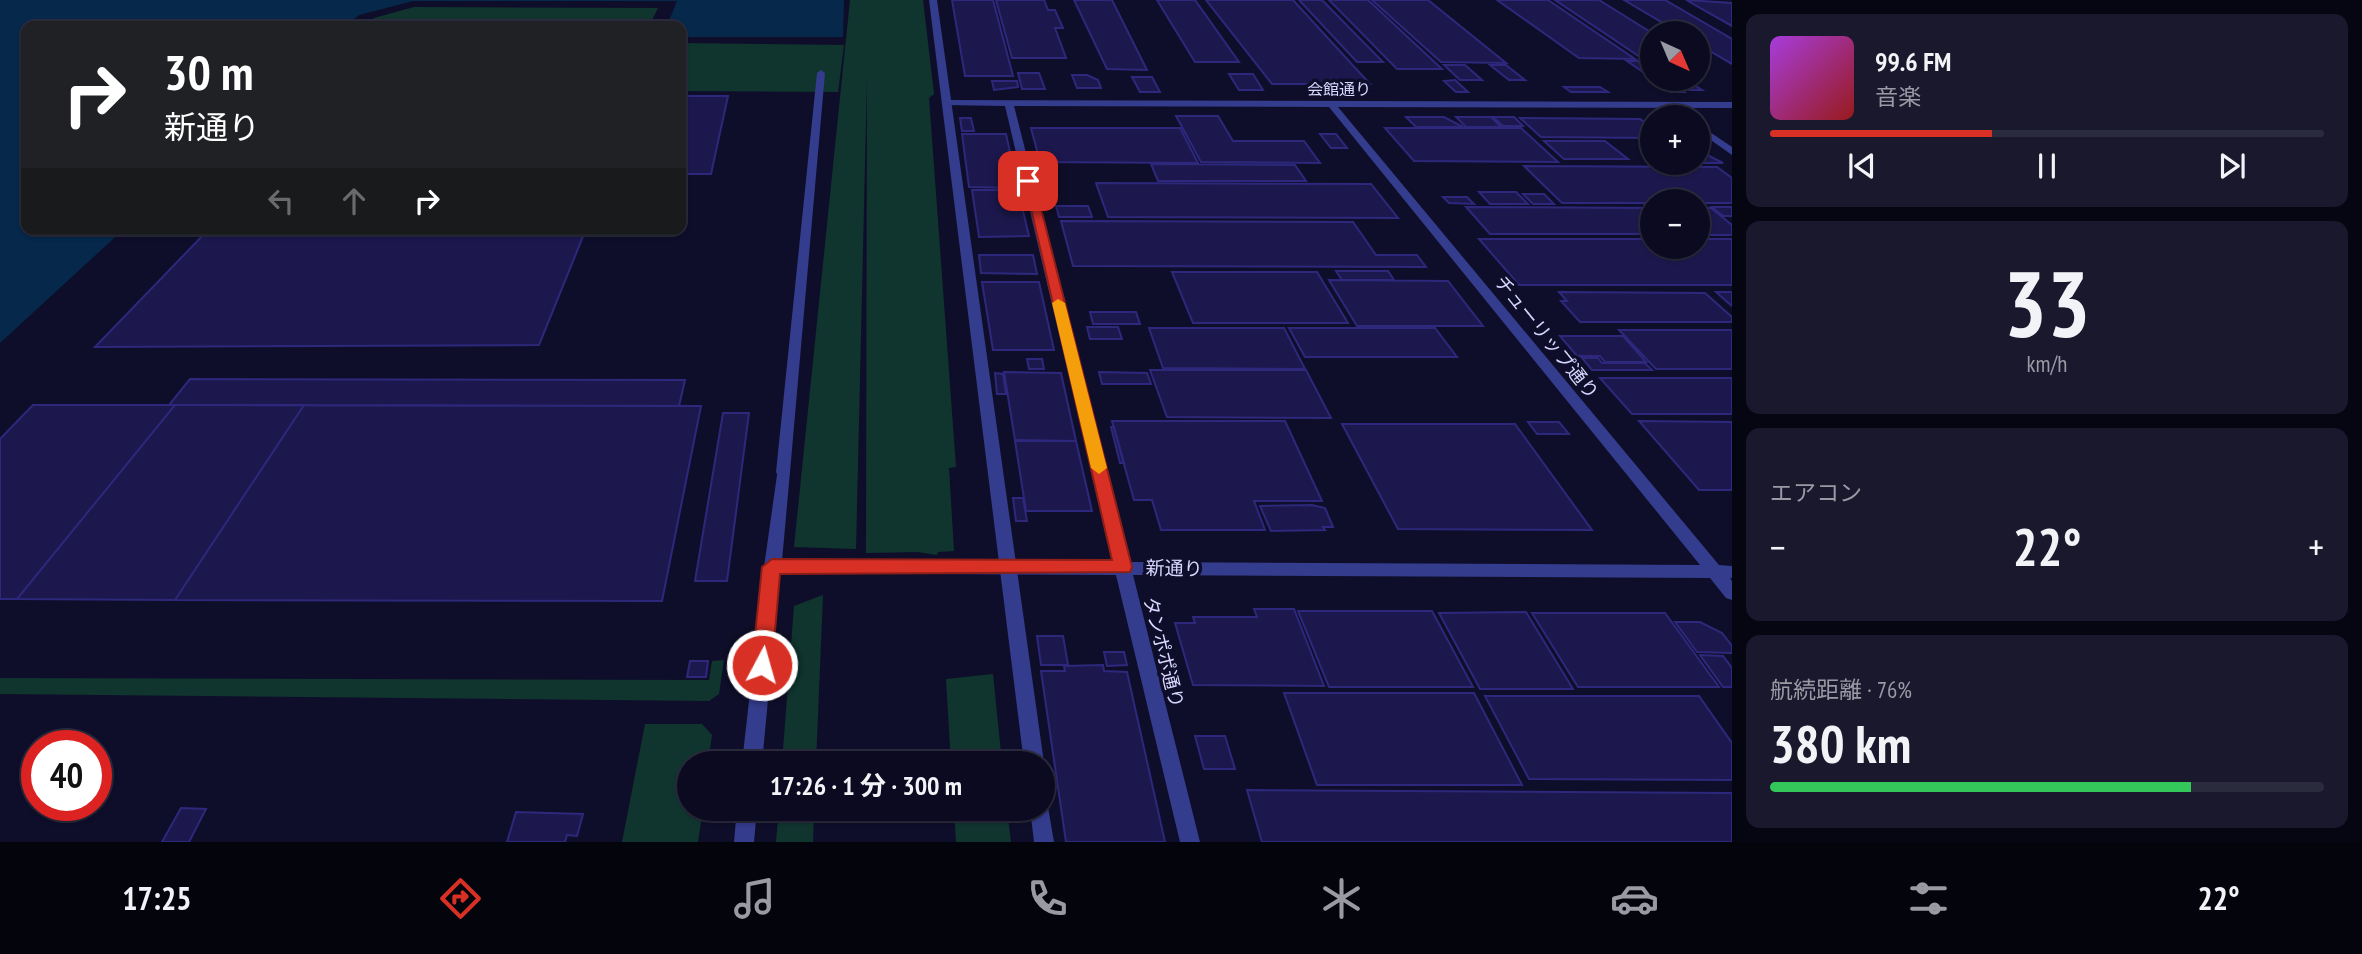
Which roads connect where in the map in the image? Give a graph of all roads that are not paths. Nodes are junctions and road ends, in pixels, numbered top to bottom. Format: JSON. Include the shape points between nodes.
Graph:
{"nodes":[{"id":1,"x":933,"y":0,"type":"edge"},
{"id":2,"x":821,"y":73,"type":"dead end"},
{"id":3,"x":947,"y":103,"type":"junction"},
{"id":4,"x":1009,"y":104,"type":"junction"},
{"id":5,"x":1332,"y":105,"type":"junction"},
{"id":6,"x":1640,"y":105,"type":"edge"},
{"id":7,"x":1710,"y":105,"type":"edge"},
{"id":8,"x":1732,"y":105,"type":"edge"},
{"id":9,"x":1710,"y":136,"type":"edge"},
{"id":10,"x":1732,"y":152,"type":"edge"},
{"id":11,"x":772,"y":567,"type":"junction"},
{"id":12,"x":1123,"y":567,"type":"junction"},
{"id":13,"x":1007,"y":568,"type":"junction"},
{"id":14,"x":1724,"y":572,"type":"edge"},
{"id":15,"x":1732,"y":593,"type":"edge"},
{"id":16,"x":753,"y":751,"type":"edge"},
{"id":17,"x":1032,"y":751,"type":"edge"},
{"id":18,"x":746,"y":821,"type":"edge"},
{"id":19,"x":1042,"y":821,"type":"edge"},
{"id":20,"x":744,"y":842,"type":"edge"},
{"id":21,"x":1044,"y":842,"type":"edge"},
{"id":22,"x":1190,"y":842,"type":"edge"}],
"edges":[{"from":1,"to":3,"type":"street"},
{"from":2,"to":11,"type":"street"},
{"from":3,"to":4,"type":"street","name":"会館通り"},
{"from":3,"to":13,"type":"street"},
{"from":4,"to":5,"type":"street","name":"会館通り"},
{"from":4,"to":12,"type":"street","name":"タンポポ通り"},
{"from":5,"to":6,"type":"street","name":"会館通り"},
{"from":5,"to":14,"type":"street","name":"チューリップ通り"},
{"from":7,"to":8,"type":"street","name":"会館通り"},
{"from":9,"to":10,"type":"street"},
{"from":11,"to":13,"type":"street","name":"新通り"},
{"from":11,"to":16,"type":"street"},
{"from":12,"to":13,"type":"street","name":"新通り"},
{"from":12,"to":14,"type":"street","name":"新通り"},
{"from":12,"to":22,"type":"street","name":"タンポポ通り"},
{"from":13,"to":17,"type":"street"},
{"from":14,"to":15,"type":"street","name":"チューリップ通り"},
{"from":18,"to":20,"type":"street"},
{"from":19,"to":21,"type":"street"}]}
